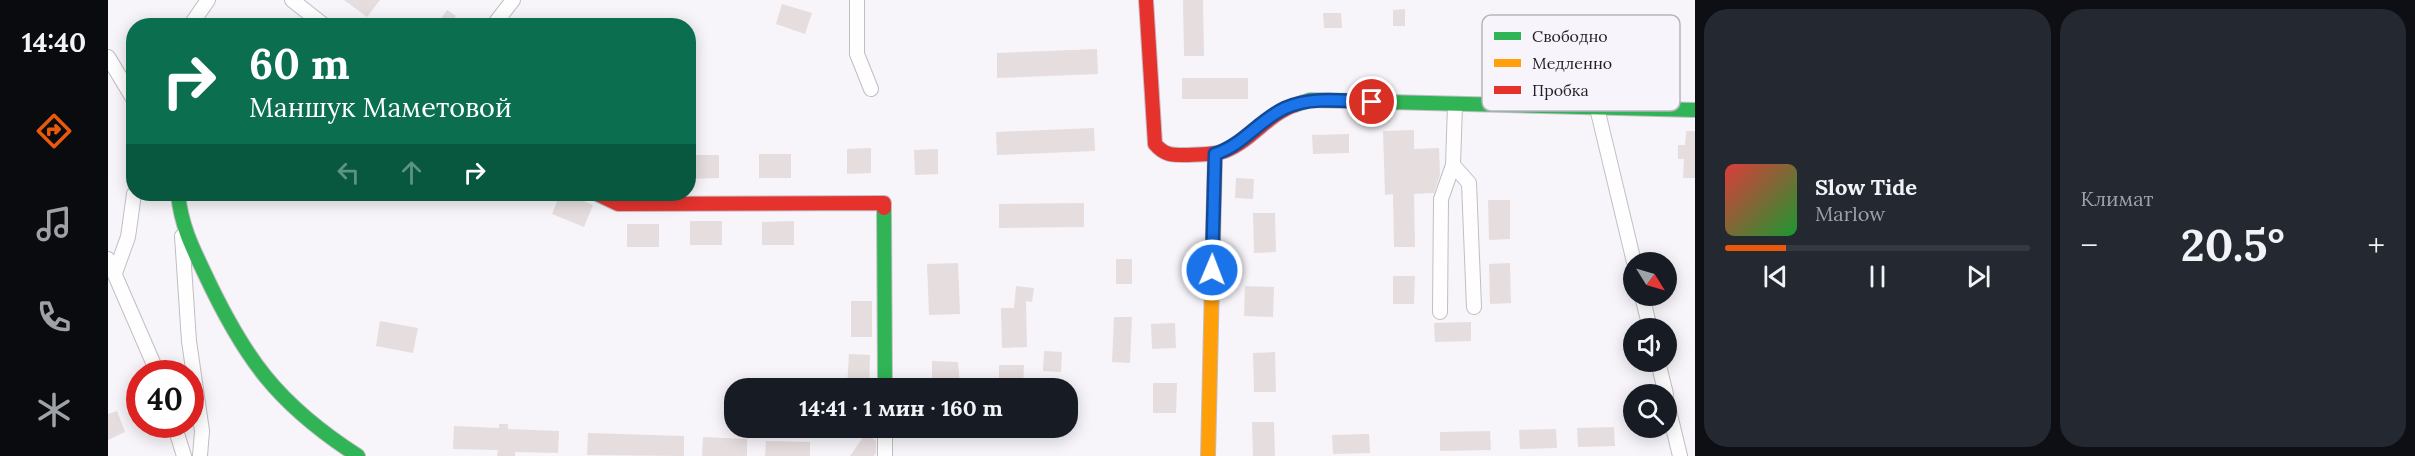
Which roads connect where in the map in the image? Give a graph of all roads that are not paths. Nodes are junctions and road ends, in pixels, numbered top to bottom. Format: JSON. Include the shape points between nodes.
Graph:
{"nodes":[{"id":1,"x":208,"y":0,"type":"edge"},
{"id":2,"x":292,"y":0,"type":"edge"},
{"id":3,"x":513,"y":0,"type":"edge"},
{"id":4,"x":857,"y":0,"type":"edge"},
{"id":5,"x":1146,"y":0,"type":"edge"},
{"id":6,"x":196,"y":18,"type":"edge"},
{"id":7,"x":315,"y":18,"type":"edge"},
{"id":8,"x":499,"y":18,"type":"edge"},
{"id":9,"x":108,"y":57,"type":"edge"},
{"id":10,"x":126,"y":87,"type":"edge"},
{"id":11,"x":871,"y":89,"type":"dead end"},
{"id":12,"x":1455,"y":105,"type":"junction"},
{"id":13,"x":1482,"y":106,"type":"edge"},
{"id":14,"x":1598,"y":111,"type":"edge"},
{"id":15,"x":1680,"y":111,"type":"edge"},
{"id":16,"x":1695,"y":111,"type":"edge"},
{"id":17,"x":1215,"y":154,"type":"junction"},
{"id":18,"x":1453,"y":165,"type":"junction"},
{"id":19,"x":133,"y":201,"type":"edge"},
{"id":20,"x":173,"y":201,"type":"edge"},
{"id":21,"x":179,"y":201,"type":"edge"},
{"id":22,"x":612,"y":201,"type":"edge"},
{"id":23,"x":181,"y":221,"type":"junction"},
{"id":24,"x":1632,"y":252,"type":"edge"},
{"id":25,"x":108,"y":259,"type":"edge"},
{"id":26,"x":115,"y":273,"type":"junction"},
{"id":27,"x":1474,"y":307,"type":"dead end"},
{"id":28,"x":1440,"y":312,"type":"dead end"},
{"id":29,"x":152,"y":360,"type":"edge"},
{"id":30,"x":885,"y":378,"type":"edge"},
{"id":31,"x":178,"y":438,"type":"edge"},
{"id":32,"x":885,"y":438,"type":"edge"},
{"id":33,"x":1676,"y":438,"type":"edge"},
{"id":34,"x":184,"y":456,"type":"edge"},
{"id":35,"x":200,"y":456,"type":"edge"},
{"id":36,"x":358,"y":456,"type":"edge"},
{"id":37,"x":885,"y":456,"type":"edge"},
{"id":38,"x":1208,"y":456,"type":"edge"},
{"id":39,"x":1680,"y":456,"type":"edge"}],
"edges":[{"from":1,"to":6,"type":"street"},
{"from":2,"to":7,"type":"street"},
{"from":3,"to":8,"type":"street"},
{"from":4,"to":11,"type":"street","via":[[857,54]]},
{"from":5,"to":17,"type":"street","via":[[1155,144],[1170,154]]},
{"from":9,"to":10,"type":"street"},
{"from":12,"to":13,"type":"street"},
{"from":12,"to":17,"type":"street","via":[[1310,100],[1283,108],[1228,150]]},
{"from":12,"to":18,"type":"street"},
{"from":14,"to":24,"type":"street"},
{"from":15,"to":16,"type":"street"},
{"from":17,"to":38,"type":"street"},
{"from":18,"to":27,"type":"street","via":[[1469,183]]},
{"from":18,"to":28,"type":"street","via":[[1440,199]]},
{"from":19,"to":26,"type":"street","via":[[128,237]]},
{"from":20,"to":23,"type":"street"},
{"from":21,"to":23,"type":"street"},
{"from":22,"to":30,"type":"street","via":[[884,203]]},
{"from":23,"to":35,"type":"street","via":[[189,341],[202,431]]},
{"from":23,"to":36,"type":"street","via":[[248,359],[284,403]]},
{"from":25,"to":26,"type":"street"},
{"from":26,"to":29,"type":"street"},
{"from":31,"to":34,"type":"street"},
{"from":32,"to":37,"type":"street"},
{"from":33,"to":39,"type":"street"}]}
